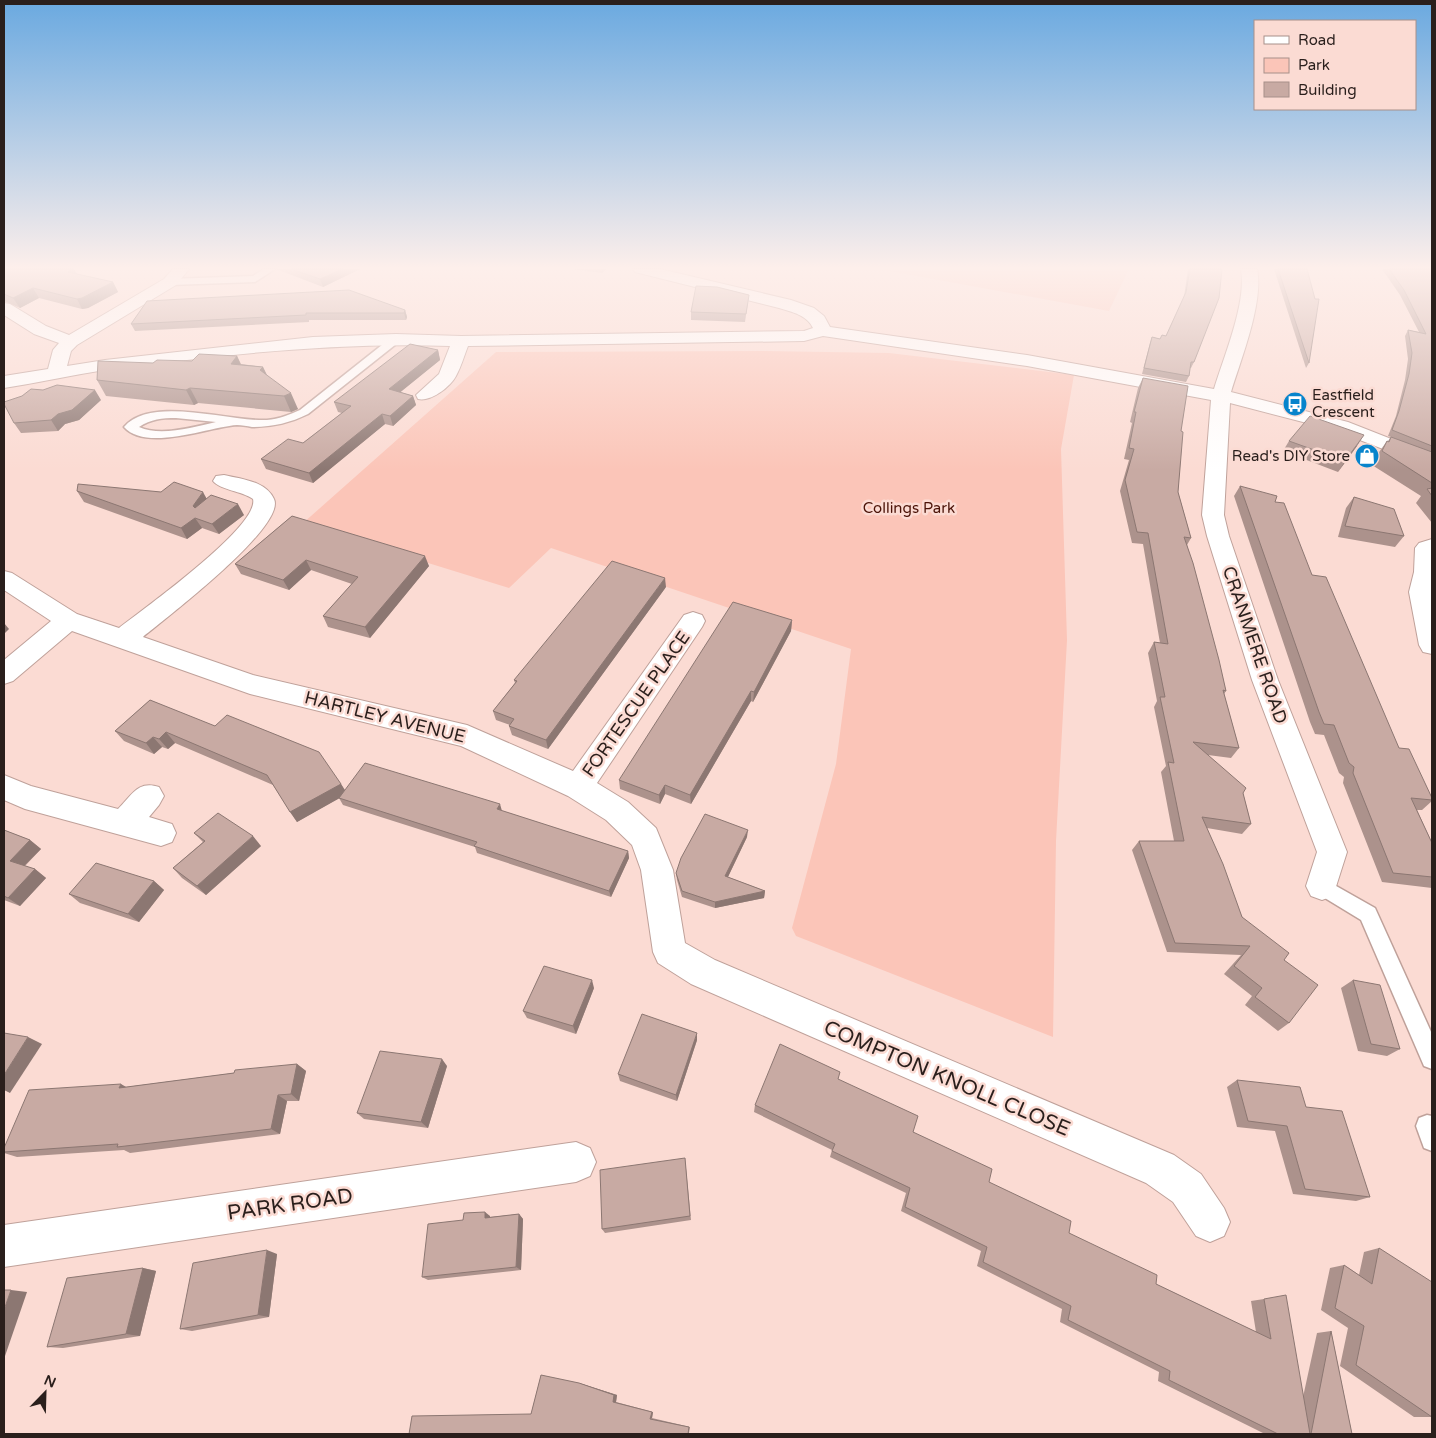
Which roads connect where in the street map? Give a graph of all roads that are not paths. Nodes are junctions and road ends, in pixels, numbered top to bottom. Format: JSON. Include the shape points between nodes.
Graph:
{"nodes":[{"id":1,"x":59,"y":336,"type":"edge"},
{"id":2,"x":77,"y":336,"type":"edge"},
{"id":3,"x":795,"y":336,"type":"edge"},
{"id":4,"x":864,"y":336,"type":"edge"},
{"id":5,"x":1240,"y":336,"type":"edge"},
{"id":6,"x":396,"y":339,"type":"junction"},
{"id":7,"x":71,"y":340,"type":"junction"},
{"id":8,"x":461,"y":340,"type":"junction"},
{"id":9,"x":57,"y":372,"type":"junction"},
{"id":10,"x":4,"y":382,"type":"edge"},
{"id":11,"x":1221,"y":395,"type":"junction"},
{"id":12,"x":425,"y":396,"type":"dead end"},
{"id":13,"x":236,"y":422,"type":"junction"},
{"id":14,"x":1432,"y":462,"type":"edge"},
{"id":15,"x":224,"y":481,"type":"dead end"},
{"id":16,"x":1432,"y":546,"type":"edge"},
{"id":17,"x":4,"y":580,"type":"edge"},
{"id":18,"x":68,"y":620,"type":"junction"},
{"id":19,"x":693,"y":620,"type":"dead end"},
{"id":20,"x":123,"y":639,"type":"junction"},
{"id":21,"x":1432,"y":645,"type":"edge"},
{"id":22,"x":4,"y":674,"type":"edge"},
{"id":23,"x":4,"y":787,"type":"edge"},
{"id":24,"x":578,"y":787,"type":"junction"},
{"id":25,"x":148,"y":796,"type":"dead end"},
{"id":26,"x":124,"y":823,"type":"junction"},
{"id":27,"x":161,"y":833,"type":"dead end"},
{"id":28,"x":1322,"y":886,"type":"joint"},
{"id":29,"x":670,"y":952,"type":"joint"},
{"id":30,"x":1432,"y":1058,"type":"edge"},
{"id":31,"x":1432,"y":1127,"type":"edge"},
{"id":32,"x":1432,"y":1140,"type":"edge"},
{"id":33,"x":576,"y":1162,"type":"dead end"},
{"id":34,"x":1210,"y":1222,"type":"dead end"},
{"id":35,"x":4,"y":1246,"type":"edge"}],
"edges":[{"from":1,"to":7,"type":"street"},
{"from":2,"to":7,"type":"street"},
{"from":3,"to":8,"type":"street"},
{"from":4,"to":11,"type":"street","via":[[1049,363]]},
{"from":5,"to":11,"type":"street"},
{"from":6,"to":8,"type":"street"},
{"from":6,"to":9,"type":"street","via":[[313,342]]},
{"from":6,"to":13,"type":"lane","via":[[304,412],[288,420]]},
{"from":7,"to":9,"type":"street","via":[[62,350]]},
{"from":8,"to":12,"type":"street","via":[[447,376]]},
{"from":9,"to":10,"type":"street"},
{"from":11,"to":14,"type":"street","via":[[1342,426]]},
{"from":11,"to":28,"type":"street","name":"CRANMERE ROAD","via":[[1213,514],[1265,680],[1332,852]]},
{"from":13,"to":13,"type":"lane","via":[[161,434],[138,432],[130,427],[148,416],[165,414]]},
{"from":15,"to":20,"type":"street","via":[[254,490],[262,496],[265,505],[262,514],[223,558]]},
{"from":16,"to":21,"type":"street","via":[[1427,548],[1421,592]]},
{"from":17,"to":18,"type":"street","name":"HARTLEY AVENUE"},
{"from":18,"to":20,"type":"street","name":"HARTLEY AVENUE"},
{"from":18,"to":22,"type":"street"},
{"from":19,"to":24,"type":"street","name":"FORTESCUE PLACE"},
{"from":20,"to":24,"type":"street","name":"HARTLEY AVENUE","via":[[250,684],[467,736]]},
{"from":23,"to":26,"type":"street","via":[[25,797]]},
{"from":24,"to":29,"type":"street","name":"HARTLEY AVENUE","via":[[617,810],[645,837],[657,870]]},
{"from":25,"to":26,"type":"street"},
{"from":26,"to":27,"type":"street"},
{"from":28,"to":30,"type":"lane","via":[[1368,914]]},
{"from":29,"to":34,"type":"street","name":"COMPTON KNOLL CLOSE","via":[[703,972],[1160,1169],[1188,1188]]},
{"from":31,"to":32,"type":"lane","via":[[1428,1126]]},
{"from":33,"to":35,"type":"street","name":"PARK ROAD"}]}
